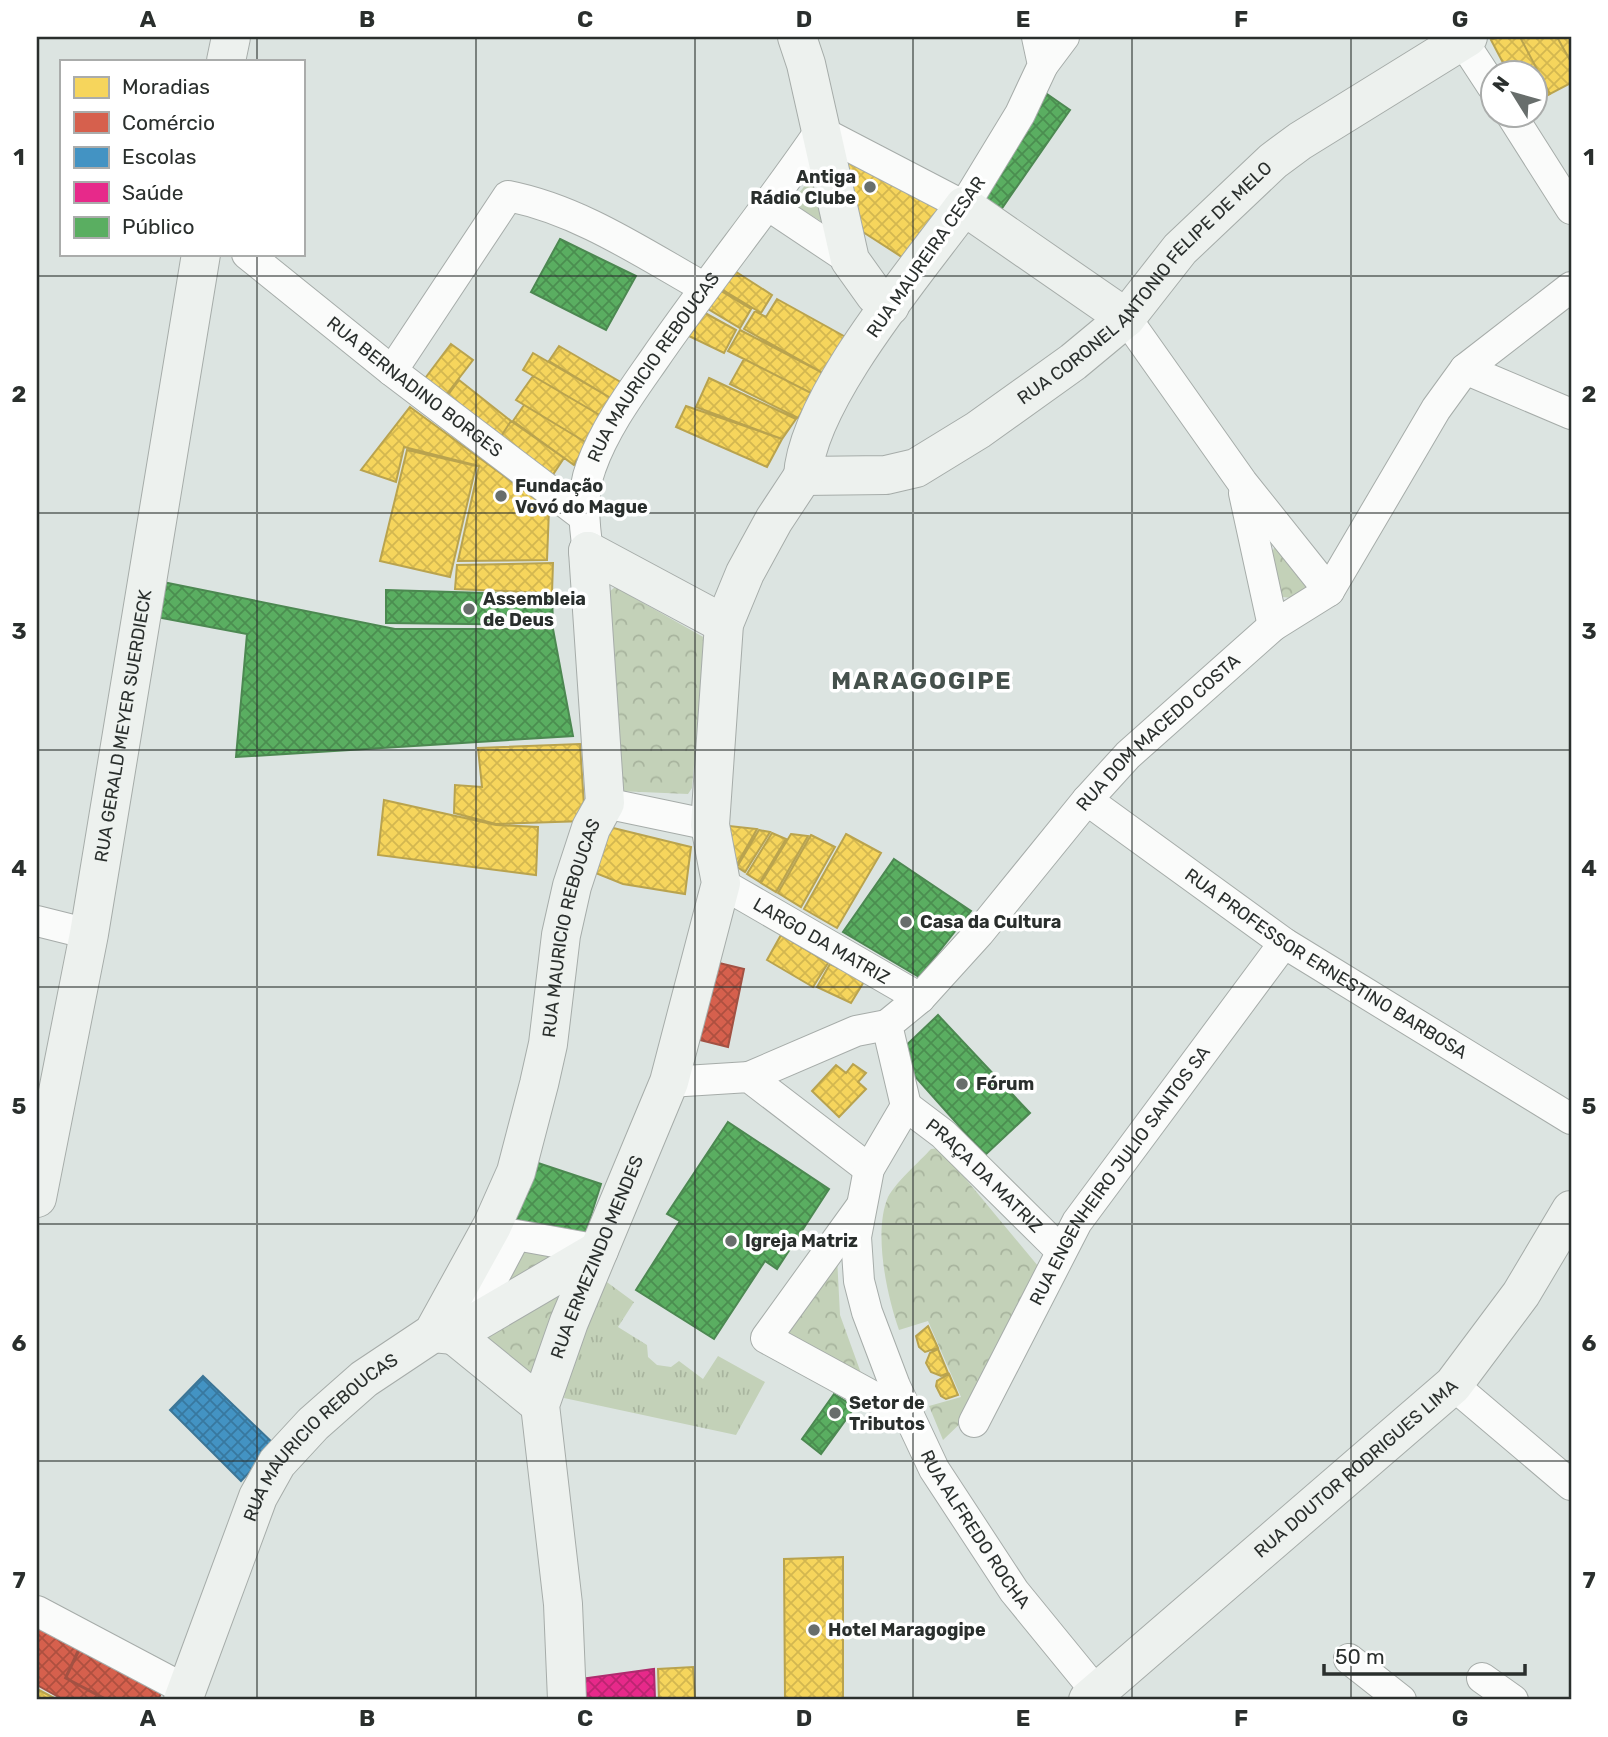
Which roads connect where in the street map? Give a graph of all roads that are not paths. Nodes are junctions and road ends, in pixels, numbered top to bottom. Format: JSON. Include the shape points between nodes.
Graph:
{"nodes":[{"id":1,"x":231,"y":37,"type":"edge"},
{"id":2,"x":797,"y":37,"type":"edge"},
{"id":3,"x":1064,"y":37,"type":"edge"},
{"id":4,"x":1464,"y":38,"type":"edge"},
{"id":5,"x":1040,"y":51,"type":"edge"},
{"id":6,"x":226,"y":60,"type":"edge"},
{"id":7,"x":1478,"y":61,"type":"edge"},
{"id":8,"x":1521,"y":130,"type":"edge"},
{"id":9,"x":820,"y":131,"type":"junction"},
{"id":10,"x":769,"y":206,"type":"junction"},
{"id":11,"x":964,"y":206,"type":"junction"},
{"id":12,"x":1571,"y":209,"type":"edge"},
{"id":13,"x":201,"y":256,"type":"edge"},
{"id":14,"x":249,"y":256,"type":"edge"},
{"id":15,"x":850,"y":260,"type":"junction"},
{"id":16,"x":1571,"y":287,"type":"edge"},
{"id":17,"x":703,"y":288,"type":"junction"},
{"id":18,"x":890,"y":306,"type":"junction"},
{"id":19,"x":1126,"y":318,"type":"junction"},
{"id":20,"x":1465,"y":369,"type":"junction"},
{"id":21,"x":392,"y":371,"type":"junction"},
{"id":22,"x":1571,"y":414,"type":"edge"},
{"id":23,"x":803,"y":476,"type":"junction"},
{"id":24,"x":1242,"y":482,"type":"junction"},
{"id":25,"x":586,"y":534,"type":"junction"},
{"id":26,"x":1329,"y":591,"type":"junction"},
{"id":27,"x":724,"y":624,"type":"junction"},
{"id":28,"x":1273,"y":626,"type":"junction"},
{"id":29,"x":1087,"y":800,"type":"junction"},
{"id":30,"x":606,"y":803,"type":"junction"},
{"id":31,"x":710,"y":825,"type":"junction"},
{"id":32,"x":721,"y":883,"type":"junction"},
{"id":33,"x":37,"y":921,"type":"edge"},
{"id":34,"x":89,"y":934,"type":"junction"},
{"id":35,"x":1284,"y":943,"type":"junction"},
{"id":36,"x":920,"y":998,"type":"junction"},
{"id":37,"x":887,"y":1025,"type":"junction"},
{"id":38,"x":749,"y":1077,"type":"junction"},
{"id":39,"x":669,"y":1082,"type":"junction"},
{"id":40,"x":906,"y":1106,"type":"junction"},
{"id":41,"x":1571,"y":1119,"type":"edge"},
{"id":42,"x":869,"y":1169,"type":"junction"},
{"id":43,"x":37,"y":1198,"type":"edge"},
{"id":44,"x":862,"y":1205,"type":"junction"},
{"id":45,"x":1571,"y":1210,"type":"edge"},
{"id":46,"x":599,"y":1250,"type":"junction"},
{"id":47,"x":1060,"y":1250,"type":"junction"},
{"id":48,"x":451,"y":1332,"type":"junction"},
{"id":49,"x":1453,"y":1385,"type":"junction"},
{"id":50,"x":540,"y":1405,"type":"junction"},
{"id":51,"x":909,"y":1416,"type":"junction"},
{"id":52,"x":974,"y":1422,"type":"dead end"},
{"id":53,"x":1571,"y":1485,"type":"edge"},
{"id":54,"x":37,"y":1613,"type":"edge"},
{"id":55,"x":1349,"y":1659,"type":"dead end"},
{"id":56,"x":1482,"y":1678,"type":"dead end"},
{"id":57,"x":185,"y":1696,"type":"edge"},
{"id":58,"x":1096,"y":1697,"type":"edge"},
{"id":59,"x":567,"y":1700,"type":"edge"},
{"id":60,"x":1401,"y":1700,"type":"edge"},
{"id":61,"x":1513,"y":1700,"type":"edge"}],
"edges":[{"from":1,"to":6,"type":"street"},
{"from":2,"to":9,"type":"street"},
{"from":3,"to":5,"type":"street","name":"RUA MAUREIRA CESAR"},
{"from":4,"to":7,"type":"street"},
{"from":4,"to":19,"type":"street","name":"RUA CORONEL ANTONIO FELIPE DE MELO","via":[[1273,161],[1180,248]]},
{"from":5,"to":11,"type":"street","name":"RUA MAUREIRA CESAR","via":[[1020,114]]},
{"from":8,"to":12,"type":"street"},
{"from":9,"to":10,"type":"street","name":"RUA MAURICIO REBOUCAS"},
{"from":9,"to":11,"type":"street"},
{"from":9,"to":15,"type":"street"},
{"from":10,"to":15,"type":"street"},
{"from":10,"to":17,"type":"street","name":"RUA MAURICIO REBOUCAS"},
{"from":11,"to":18,"type":"street","name":"RUA MAUREIRA CESAR"},
{"from":11,"to":19,"type":"street"},
{"from":13,"to":34,"type":"street","name":"RUA GERALD MEYER SUERDIECK"},
{"from":14,"to":21,"type":"street","name":"RUA BERNADINO BORGES"},
{"from":15,"to":18,"type":"street"},
{"from":16,"to":20,"type":"street","name":"RUA DOM MACEDO COSTA"},
{"from":17,"to":21,"type":"street","via":[[603,230],[537,202],[508,196]]},
{"from":17,"to":25,"type":"street","name":"RUA MAURICIO REBOUCAS","via":[[612,422],[590,468]]},
{"from":18,"to":23,"type":"street","name":"RUA MAUREIRA CESAR","via":[[819,415],[804,453]]},
{"from":19,"to":23,"type":"street","name":"RUA CORONEL ANTONIO FELIPE DE MELO","via":[[989,423],[916,468],[886,475]]},
{"from":19,"to":24,"type":"street"},
{"from":20,"to":22,"type":"street"},
{"from":20,"to":26,"type":"street","name":"RUA DOM MACEDO COSTA","via":[[1436,409]]},
{"from":21,"to":25,"type":"street","name":"RUA BERNADINO BORGES"},
{"from":23,"to":27,"type":"street","name":"RUA ERMEZINDO MENDES","via":[[745,573]]},
{"from":24,"to":26,"type":"street"},
{"from":24,"to":28,"type":"street"},
{"from":25,"to":27,"type":"street"},
{"from":25,"to":30,"type":"street","name":"RUA MAURICIO REBOUCAS"},
{"from":26,"to":28,"type":"street","name":"RUA DOM MACEDO COSTA"},
{"from":27,"to":31,"type":"street","name":"RUA ERMEZINDO MENDES"},
{"from":28,"to":29,"type":"street","name":"RUA DOM MACEDO COSTA","via":[[1128,755]]},
{"from":29,"to":35,"type":"street","name":"RUA PROFESSOR ERNESTINO BARBOSA"},
{"from":29,"to":36,"type":"street","name":"RUA DOM MACEDO COSTA"},
{"from":30,"to":31,"type":"street"},
{"from":30,"to":48,"type":"street","name":"RUA MAURICIO REBOUCAS","via":[[591,828],[572,886],[561,935],[548,1044],[516,1171]]},
{"from":31,"to":32,"type":"street","name":"RUA ERMEZINDO MENDES"},
{"from":32,"to":36,"type":"street","name":"LARGO DA MATRIZ"},
{"from":32,"to":39,"type":"street","name":"RUA ERMEZINDO MENDES"},
{"from":33,"to":34,"type":"street"},
{"from":34,"to":43,"type":"street","name":"RUA GERALD MEYER SUERDIECK"},
{"from":35,"to":41,"type":"street","name":"RUA PROFESSOR ERNESTINO BARBOSA"},
{"from":35,"to":47,"type":"street","name":"RUA ENGENHEIRO JULIO SANTOS SA","via":[[1094,1196]]},
{"from":36,"to":37,"type":"street","name":"RUA DOM MACEDO COSTA"},
{"from":37,"to":38,"type":"street","via":[[856,1031]]},
{"from":37,"to":40,"type":"street"},
{"from":38,"to":39,"type":"street"},
{"from":38,"to":42,"type":"street"},
{"from":39,"to":46,"type":"street","name":"RUA ERMEZINDO MENDES"},
{"from":40,"to":42,"type":"street"},
{"from":40,"to":47,"type":"street","name":"PRAÇA DA MATRIZ","via":[[943,1134]]},
{"from":42,"to":44,"type":"street"},
{"from":44,"to":51,"type":"street","name":"RUA ALFREDO ROCHA","via":[[856,1237],[859,1281]]},
{"from":44,"to":51,"type":"street","via":[[766,1338]]},
{"from":45,"to":49,"type":"street","name":"RUA DOUTOR RODRIGUES LIMA","via":[[1521,1294]]},
{"from":46,"to":48,"type":"street"},
{"from":46,"to":48,"type":"street","via":[[516,1235]]},
{"from":46,"to":50,"type":"street","name":"RUA ERMEZINDO MENDES"},
{"from":47,"to":52,"type":"street","name":"RUA ENGENHEIRO JULIO SANTOS SA"},
{"from":48,"to":50,"type":"street"},
{"from":48,"to":57,"type":"street","name":"RUA MAURICIO REBOUCAS","via":[[364,1379],[277,1463],[258,1497]]},
{"from":49,"to":53,"type":"street"},
{"from":49,"to":58,"type":"street","name":"RUA DOUTOR RODRIGUES LIMA"},
{"from":50,"to":59,"type":"street","name":"RUA ERMEZINDO MENDES","via":[[564,1604]]},
{"from":51,"to":58,"type":"street","name":"RUA ALFREDO ROCHA","via":[[934,1469],[1014,1591]]},
{"from":54,"to":57,"type":"street"},
{"from":55,"to":60,"type":"street"},
{"from":56,"to":61,"type":"street"}]}
